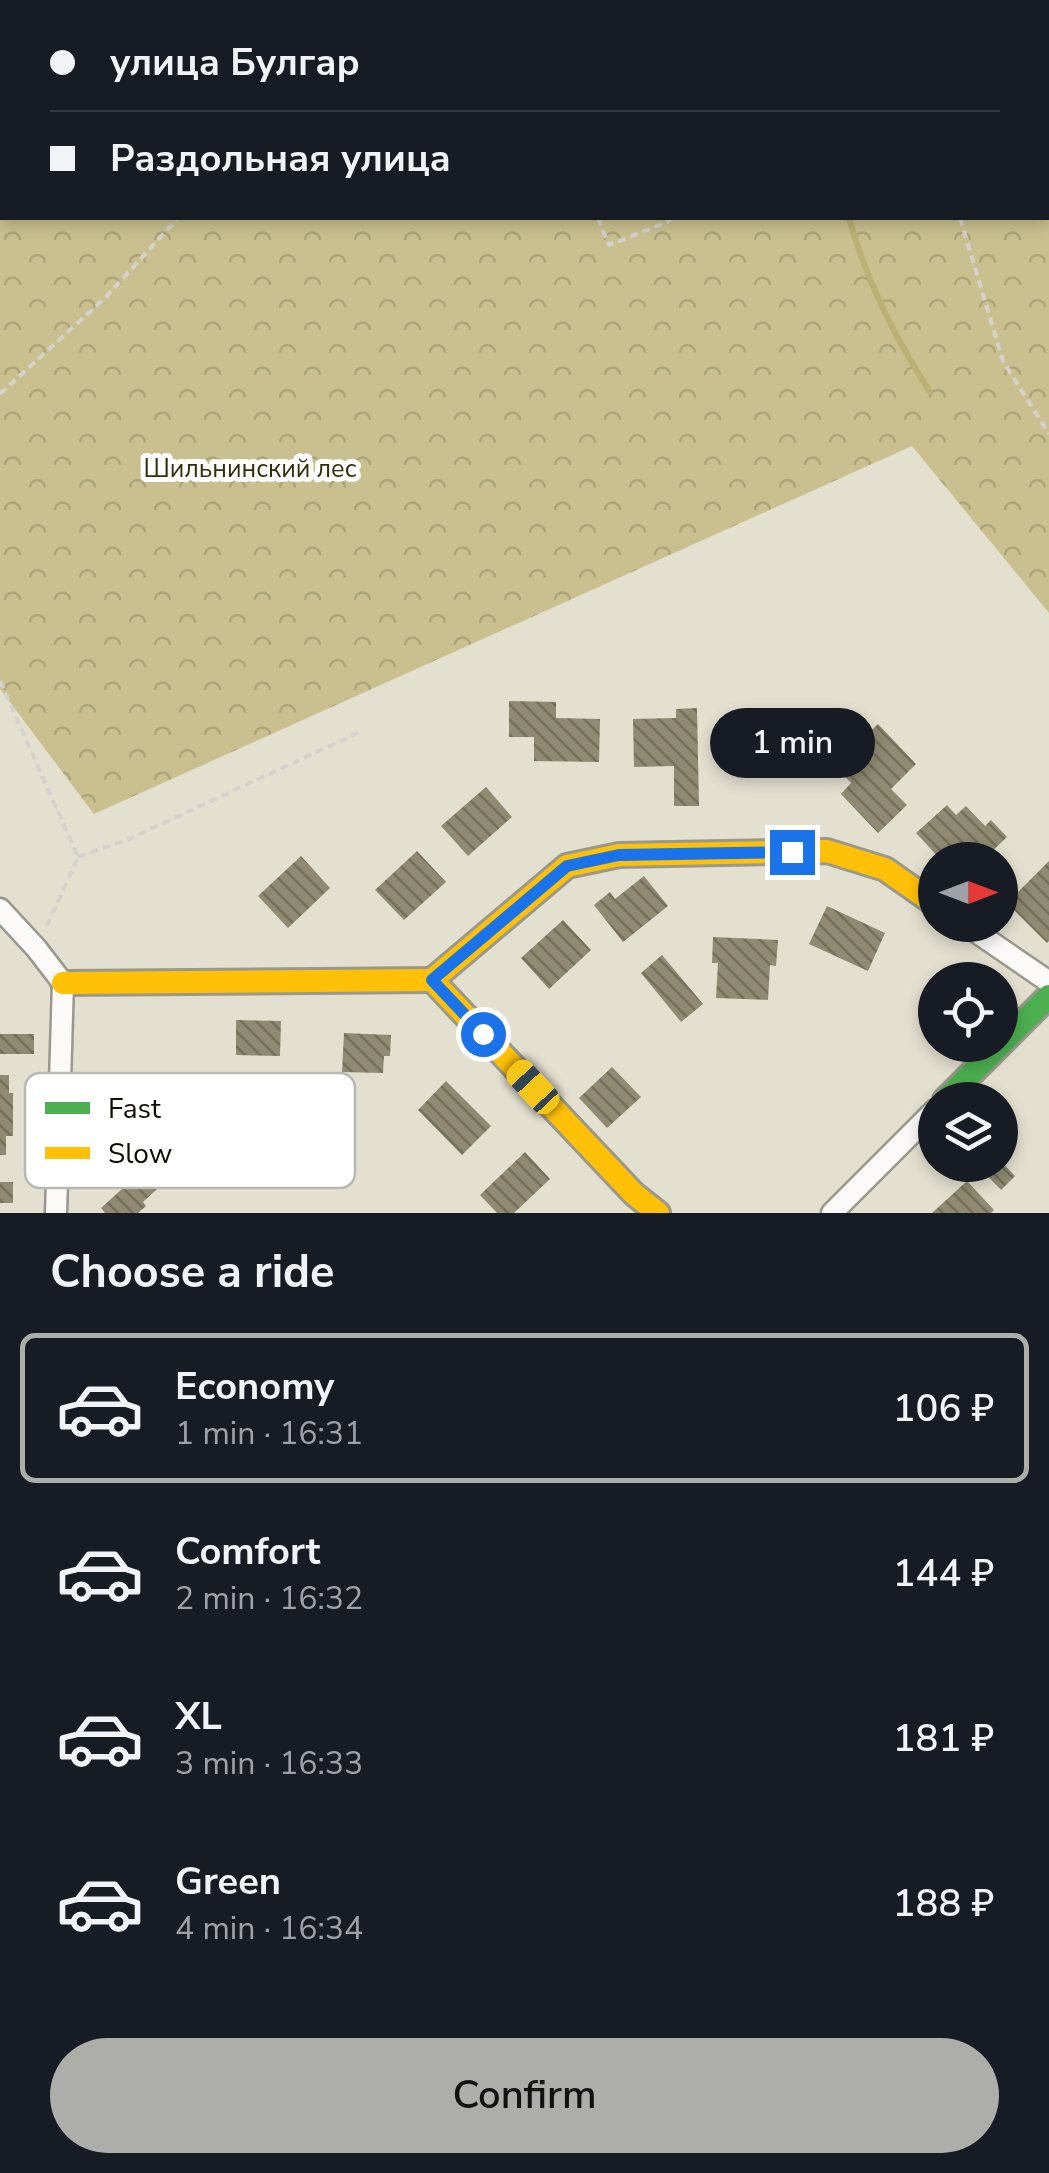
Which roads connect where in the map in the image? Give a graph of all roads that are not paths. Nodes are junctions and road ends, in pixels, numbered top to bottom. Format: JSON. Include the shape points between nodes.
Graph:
{"nodes":[{"id":1,"x":918,"y":892,"type":"edge"},
{"id":2,"x":0,"y":909,"type":"edge"},
{"id":3,"x":991,"y":942,"type":"edge"},
{"id":4,"x":432,"y":980,"type":"junction"},
{"id":5,"x":1049,"y":982,"type":"edge"},
{"id":6,"x":63,"y":983,"type":"junction"},
{"id":7,"x":1049,"y":996,"type":"edge"},
{"id":8,"x":60,"y":1073,"type":"edge"},
{"id":9,"x":963,"y":1082,"type":"edge"},
{"id":10,"x":918,"y":1127,"type":"edge"},
{"id":11,"x":57,"y":1188,"type":"edge"},
{"id":12,"x":56,"y":1213,"type":"edge"},
{"id":13,"x":658,"y":1213,"type":"edge"},
{"id":14,"x":832,"y":1213,"type":"edge"}],
"edges":[{"from":1,"to":4,"type":"street","via":[[885,869],[827,852],[619,855],[567,866]]},
{"from":2,"to":6,"type":"street"},
{"from":3,"to":5,"type":"street"},
{"from":4,"to":6,"type":"street"},
{"from":4,"to":13,"type":"street"},
{"from":6,"to":8,"type":"street"},
{"from":7,"to":9,"type":"street"},
{"from":10,"to":14,"type":"street"},
{"from":11,"to":12,"type":"street"}]}
